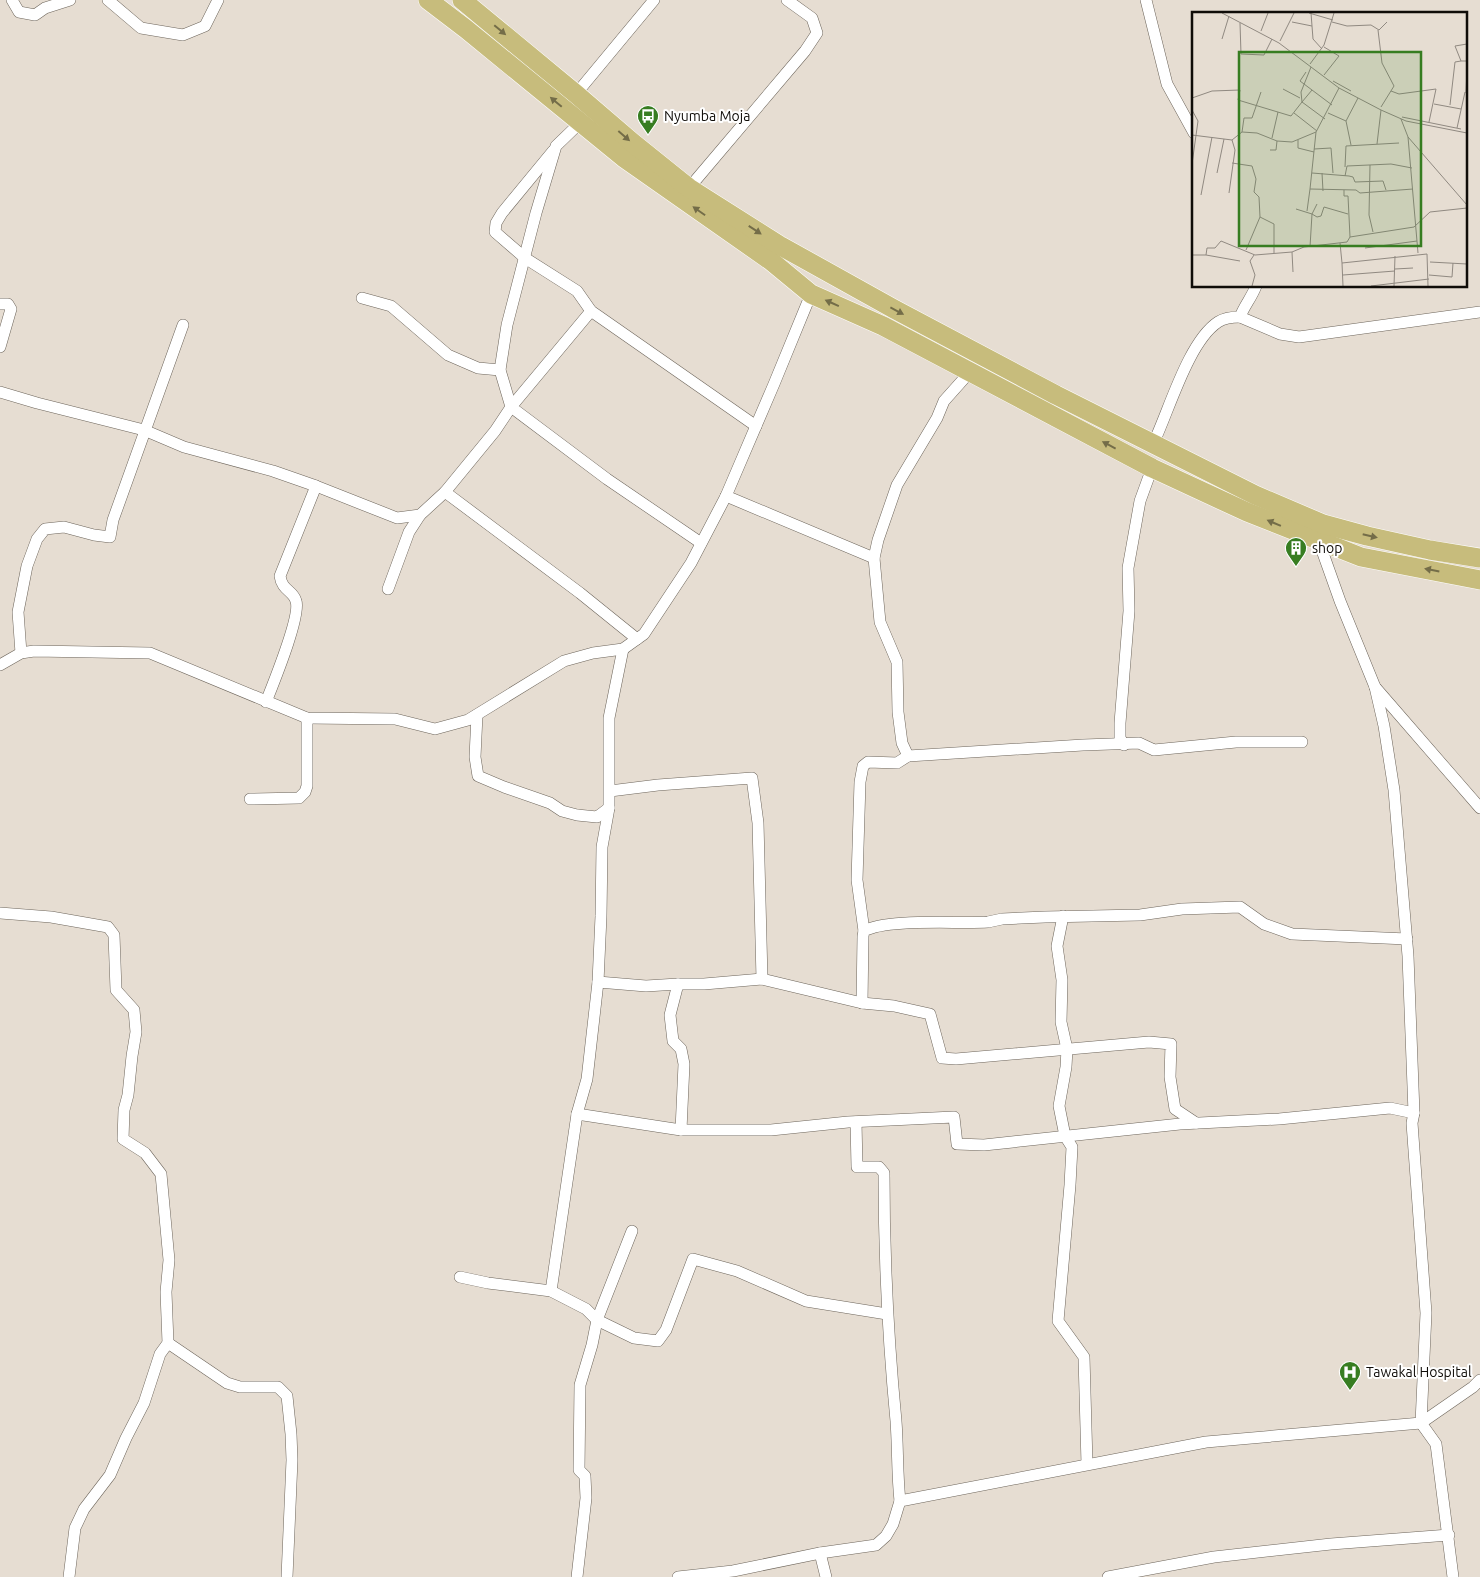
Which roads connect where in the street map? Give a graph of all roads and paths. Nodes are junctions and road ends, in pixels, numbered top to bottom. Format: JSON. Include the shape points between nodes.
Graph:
{"nodes":[{"id":1,"x":12,"y":0,"type":"edge"},
{"id":2,"x":70,"y":0,"type":"edge"},
{"id":3,"x":108,"y":0,"type":"edge"},
{"id":4,"x":218,"y":0,"type":"edge"},
{"id":5,"x":428,"y":0,"type":"edge"},
{"id":6,"x":462,"y":0,"type":"edge"},
{"id":7,"x":654,"y":0,"type":"edge"},
{"id":8,"x":787,"y":0,"type":"edge"},
{"id":9,"x":1146,"y":0,"type":"edge"},
{"id":10,"x":576,"y":94,"type":"junction"},
{"id":11,"x":593,"y":109,"type":"junction"},
{"id":12,"x":580,"y":123,"type":"junction"},
{"id":13,"x":1192,"y":129,"type":"edge"},
{"id":14,"x":556,"y":146,"type":"junction"},
{"id":15,"x":689,"y":188,"type":"junction"},
{"id":16,"x":524,"y":258,"type":"junction"},
{"id":17,"x":1255,"y":288,"type":"edge"},
{"id":18,"x":811,"y":294,"type":"junction"},
{"id":19,"x":362,"y":298,"type":"dead end"},
{"id":20,"x":0,"y":304,"type":"edge"},
{"id":21,"x":591,"y":311,"type":"junction"},
{"id":22,"x":1480,"y":312,"type":"edge"},
{"id":23,"x":1240,"y":317,"type":"junction"},
{"id":24,"x":183,"y":324,"type":"dead end"},
{"id":25,"x":0,"y":346,"type":"edge"},
{"id":26,"x":500,"y":370,"type":"junction"},
{"id":27,"x":969,"y":372,"type":"junction"},
{"id":28,"x":0,"y":392,"type":"edge"},
{"id":29,"x":511,"y":407,"type":"junction"},
{"id":30,"x":756,"y":426,"type":"junction"},
{"id":31,"x":144,"y":430,"type":"junction"},
{"id":32,"x":1153,"y":444,"type":"junction"},
{"id":33,"x":1152,"y":468,"type":"junction"},
{"id":34,"x":316,"y":486,"type":"junction"},
{"id":35,"x":445,"y":492,"type":"junction"},
{"id":36,"x":726,"y":496,"type":"junction"},
{"id":37,"x":420,"y":515,"type":"junction"},
{"id":38,"x":1323,"y":524,"type":"junction"},
{"id":39,"x":1319,"y":542,"type":"junction"},
{"id":40,"x":701,"y":543,"type":"junction"},
{"id":41,"x":874,"y":558,"type":"junction"},
{"id":42,"x":1480,"y":558,"type":"edge"},
{"id":43,"x":1480,"y":580,"type":"edge"},
{"id":44,"x":388,"y":589,"type":"dead end"},
{"id":45,"x":637,"y":639,"type":"junction"},
{"id":46,"x":623,"y":649,"type":"junction"},
{"id":47,"x":21,"y":653,"type":"junction"},
{"id":48,"x":0,"y":666,"type":"edge"},
{"id":49,"x":1375,"y":687,"type":"junction"},
{"id":50,"x":266,"y":702,"type":"junction"},
{"id":51,"x":477,"y":715,"type":"junction"},
{"id":52,"x":307,"y":718,"type":"junction"},
{"id":53,"x":1302,"y":742,"type":"dead end"},
{"id":54,"x":1124,"y":745,"type":"junction"},
{"id":55,"x":908,"y":756,"type":"junction"},
{"id":56,"x":610,"y":791,"type":"junction"},
{"id":57,"x":250,"y":799,"type":"dead end"},
{"id":58,"x":610,"y":808,"type":"junction"},
{"id":59,"x":1480,"y":808,"type":"edge"},
{"id":60,"x":0,"y":914,"type":"edge"},
{"id":61,"x":1063,"y":916,"type":"junction"},
{"id":62,"x":864,"y":931,"type":"junction"},
{"id":63,"x":1406,"y":938,"type":"junction"},
{"id":64,"x":762,"y":979,"type":"junction"},
{"id":65,"x":598,"y":982,"type":"junction"},
{"id":66,"x":678,"y":984,"type":"junction"},
{"id":67,"x":862,"y":1003,"type":"junction"},
{"id":68,"x":1067,"y":1049,"type":"junction"},
{"id":69,"x":1414,"y":1113,"type":"junction"},
{"id":70,"x":577,"y":1114,"type":"junction"},
{"id":71,"x":856,"y":1122,"type":"junction"},
{"id":72,"x":1196,"y":1123,"type":"junction"},
{"id":73,"x":681,"y":1130,"type":"junction"},
{"id":74,"x":1065,"y":1136,"type":"junction"},
{"id":75,"x":632,"y":1231,"type":"dead end"},
{"id":76,"x":460,"y":1277,"type":"dead end"},
{"id":77,"x":551,"y":1291,"type":"junction"},
{"id":78,"x":887,"y":1314,"type":"junction"},
{"id":79,"x":597,"y":1320,"type":"junction"},
{"id":80,"x":168,"y":1344,"type":"junction"},
{"id":81,"x":1480,"y":1380,"type":"edge"},
{"id":82,"x":1421,"y":1423,"type":"junction"},
{"id":83,"x":1087,"y":1464,"type":"junction"},
{"id":84,"x":900,"y":1501,"type":"junction"},
{"id":85,"x":1449,"y":1535,"type":"junction"},
{"id":86,"x":820,"y":1553,"type":"junction"},
{"id":87,"x":69,"y":1577,"type":"edge"},
{"id":88,"x":287,"y":1577,"type":"edge"},
{"id":89,"x":576,"y":1577,"type":"edge"},
{"id":90,"x":678,"y":1577,"type":"edge"},
{"id":91,"x":826,"y":1577,"type":"edge"},
{"id":92,"x":1108,"y":1577,"type":"edge"},
{"id":93,"x":1454,"y":1577,"type":"edge"}],
"edges":[{"from":1,"to":2,"type":"street","via":[[19,12],[35,15]]},
{"from":3,"to":4,"type":"street","via":[[141,28],[183,36],[205,26]]},
{"from":12,"to":5,"type":"main road","one_way":true},
{"from":6,"to":10,"type":"main road","one_way":true},
{"from":7,"to":10,"type":"street"},
{"from":8,"to":15,"type":"street","via":[[812,18],[816,33],[805,51]]},
{"from":9,"to":13,"type":"street","via":[[1167,84]]},
{"from":10,"to":11,"type":"main road"},
{"from":11,"to":12,"type":"street"},
{"from":11,"to":15,"type":"main road","one_way":true},
{"from":12,"to":14,"type":"street"},
{"from":18,"to":12,"type":"main road","one_way":true,"via":[[771,261],[624,158]]},
{"from":14,"to":16,"type":"street"},
{"from":14,"to":16,"type":"street","via":[[496,223],[494,232]]},
{"from":15,"to":32,"type":"main road","one_way":true,"via":[[824,271]]},
{"from":16,"to":21,"type":"street","via":[[576,291]]},
{"from":16,"to":26,"type":"street","via":[[507,325]]},
{"from":17,"to":23,"type":"street"},
{"from":27,"to":18,"type":"main road","one_way":true,"via":[[883,326]]},
{"from":18,"to":30,"type":"street"},
{"from":19,"to":26,"type":"street","via":[[390,306],[448,355],[478,368]]},
{"from":20,"to":25,"type":"street","via":[[8,304],[11,309]]},
{"from":21,"to":29,"type":"street"},
{"from":21,"to":30,"type":"street"},
{"from":22,"to":23,"type":"street","via":[[1299,337],[1280,334]]},
{"from":23,"to":32,"type":"street","via":[[1218,322],[1201,338]]},
{"from":24,"to":31,"type":"street"},
{"from":26,"to":29,"type":"street"},
{"from":33,"to":27,"type":"main road","one_way":true},
{"from":27,"to":41,"type":"street","via":[[944,401],[897,485]]},
{"from":28,"to":31,"type":"street"},
{"from":29,"to":35,"type":"street"},
{"from":29,"to":40,"type":"street","via":[[606,479]]},
{"from":30,"to":36,"type":"street"},
{"from":31,"to":34,"type":"street","via":[[184,447],[273,470]]},
{"from":31,"to":47,"type":"street","via":[[110,537],[64,527],[45,529],[37,539],[27,566],[18,612]]},
{"from":32,"to":38,"type":"main road"},
{"from":39,"to":33,"type":"main road","one_way":true},
{"from":33,"to":54,"type":"street","via":[[1140,501],[1128,568],[1129,611],[1120,723],[1120,738]]},
{"from":34,"to":37,"type":"street","via":[[398,518]]},
{"from":34,"to":50,"type":"street","via":[[280,576],[297,607]]},
{"from":35,"to":37,"type":"street"},
{"from":35,"to":45,"type":"street"},
{"from":36,"to":40,"type":"street"},
{"from":36,"to":41,"type":"street"},
{"from":37,"to":44,"type":"street","via":[[409,532]]},
{"from":38,"to":39,"type":"street"},
{"from":38,"to":42,"type":"main road","one_way":true,"via":[[1403,544]]},
{"from":43,"to":39,"type":"main road","one_way":true,"via":[[1361,557]]},
{"from":39,"to":49,"type":"street"},
{"from":40,"to":45,"type":"street","via":[[644,634]]},
{"from":41,"to":55,"type":"street","via":[[880,622],[896,662],[898,712],[902,743]]},
{"from":45,"to":46,"type":"street"},
{"from":46,"to":51,"type":"street","via":[[564,661]]},
{"from":46,"to":56,"type":"street","via":[[609,718]]},
{"from":47,"to":48,"type":"street"},
{"from":47,"to":50,"type":"street","via":[[150,653]]},
{"from":49,"to":59,"type":"street"},
{"from":49,"to":63,"type":"street","via":[[1394,790]]},
{"from":50,"to":52,"type":"street"},
{"from":51,"to":52,"type":"street","via":[[435,729],[395,719]]},
{"from":51,"to":58,"type":"street","via":[[475,757],[478,776],[577,815],[597,816]]},
{"from":52,"to":57,"type":"street","via":[[305,792],[299,798]]},
{"from":53,"to":54,"type":"street","via":[[1236,742],[1154,750],[1139,743]]},
{"from":54,"to":55,"type":"street"},
{"from":55,"to":62,"type":"street","via":[[897,763],[868,762],[863,766],[857,880]]},
{"from":56,"to":58,"type":"street"},
{"from":56,"to":64,"type":"street","via":[[752,778],[758,823]]},
{"from":58,"to":65,"type":"street","via":[[602,847]]},
{"from":60,"to":80,"type":"street","via":[[51,917],[108,927],[114,935],[116,990],[134,1010],[136,1032],[124,1110],[123,1139],[145,1153],[161,1174],[169,1260],[166,1292]]},
{"from":61,"to":62,"type":"street","via":[[974,923],[900,924]]},
{"from":61,"to":63,"type":"street","via":[[1240,907],[1264,924],[1292,934]]},
{"from":61,"to":68,"type":"street","via":[[1057,946],[1062,980],[1061,1022]]},
{"from":62,"to":67,"type":"street"},
{"from":63,"to":69,"type":"street"},
{"from":64,"to":66,"type":"street"},
{"from":64,"to":67,"type":"street"},
{"from":65,"to":66,"type":"street","via":[[646,986]]},
{"from":65,"to":70,"type":"street","via":[[587,1079]]},
{"from":66,"to":73,"type":"street","via":[[670,1014],[673,1041],[681,1049],[684,1064]]},
{"from":67,"to":68,"type":"street","via":[[930,1014],[942,1058]]},
{"from":68,"to":72,"type":"street","via":[[1149,1042],[1171,1044],[1170,1077],[1175,1109]]},
{"from":68,"to":74,"type":"street","via":[[1059,1106]]},
{"from":69,"to":72,"type":"street","via":[[1390,1108]]},
{"from":69,"to":82,"type":"street","via":[[1412,1123],[1426,1313]]},
{"from":70,"to":73,"type":"street"},
{"from":70,"to":77,"type":"street"},
{"from":71,"to":73,"type":"street","via":[[771,1130]]},
{"from":71,"to":74,"type":"street","via":[[954,1117],[957,1144],[984,1145]]},
{"from":71,"to":78,"type":"street","via":[[857,1168],[879,1167],[884,1173]]},
{"from":72,"to":74,"type":"street"},
{"from":74,"to":83,"type":"street","via":[[1072,1147],[1058,1321],[1084,1357]]},
{"from":75,"to":79,"type":"street"},
{"from":76,"to":77,"type":"street"},
{"from":77,"to":79,"type":"street","via":[[586,1308]]},
{"from":78,"to":79,"type":"street","via":[[806,1301],[737,1271],[693,1259],[666,1330],[658,1342],[634,1338]]},
{"from":78,"to":84,"type":"street"},
{"from":79,"to":89,"type":"street","via":[[580,1385],[579,1470],[585,1476],[586,1498]]},
{"from":80,"to":87,"type":"street","via":[[160,1354],[144,1403],[110,1475],[84,1508],[75,1528]]},
{"from":80,"to":88,"type":"street","via":[[227,1382],[240,1386],[278,1387],[286,1396],[292,1460]]},
{"from":81,"to":82,"type":"street"},
{"from":82,"to":83,"type":"street","via":[[1206,1442]]},
{"from":82,"to":85,"type":"street","via":[[1436,1444]]},
{"from":83,"to":84,"type":"street"},
{"from":84,"to":86,"type":"street","via":[[893,1524],[876,1545]]},
{"from":85,"to":92,"type":"street","via":[[1214,1557]]},
{"from":85,"to":93,"type":"street"},
{"from":86,"to":90,"type":"street","via":[[733,1571]]},
{"from":86,"to":91,"type":"street"}]}
